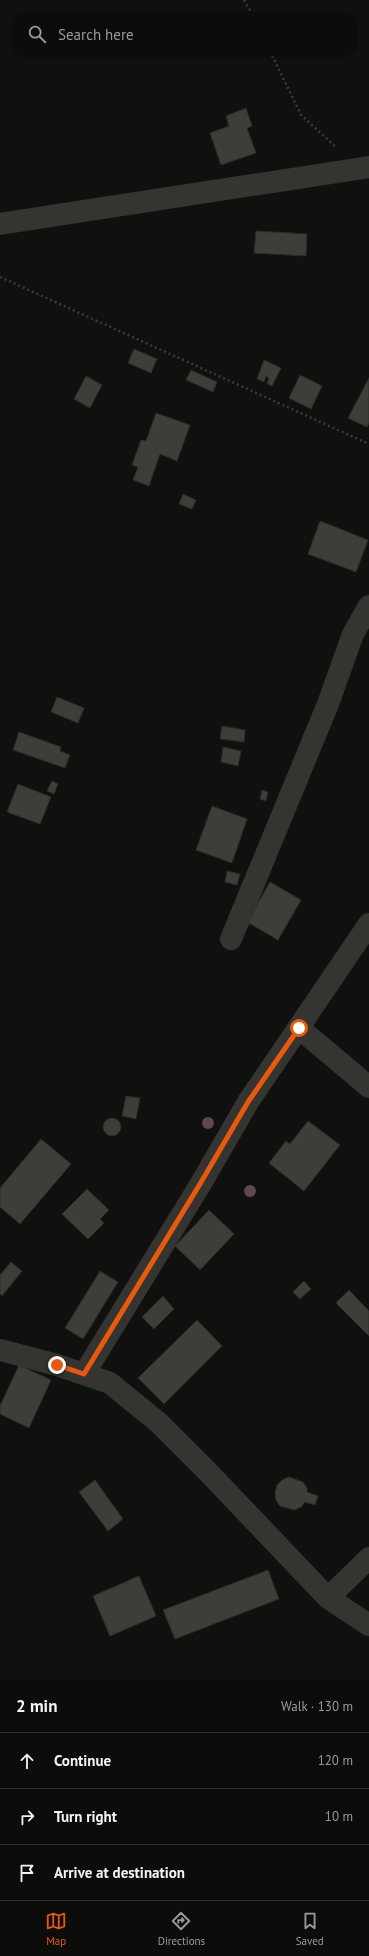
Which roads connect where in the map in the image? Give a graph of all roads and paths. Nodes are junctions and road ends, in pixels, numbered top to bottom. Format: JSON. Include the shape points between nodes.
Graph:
{"nodes":[{"id":1,"x":244,"y":0,"type":"edge"},
{"id":2,"x":251,"y":12,"type":"edge"},
{"id":3,"x":272,"y":56,"type":"edge"},
{"id":4,"x":365,"y":168,"type":"edge"},
{"id":5,"x":0,"y":224,"type":"edge"},
{"id":6,"x":0,"y":277,"type":"edge"},
{"id":7,"x":369,"y":444,"type":"edge"},
{"id":8,"x":369,"y":606,"type":"edge"},
{"id":9,"x":369,"y":924,"type":"edge"},
{"id":10,"x":231,"y":939,"type":"dead end"},
{"id":11,"x":299,"y":1028,"type":"junction"},
{"id":12,"x":369,"y":1087,"type":"edge"},
{"id":13,"x":0,"y":1350,"type":"edge"},
{"id":14,"x":84,"y":1374,"type":"junction"},
{"id":15,"x":369,"y":1558,"type":"edge"},
{"id":16,"x":328,"y":1598,"type":"junction"},
{"id":17,"x":369,"y":1625,"type":"edge"}],
"edges":[{"from":1,"to":2,"type":"path"},
{"from":3,"to":4,"type":"path","via":[[301,115],[354,164]]},
{"from":4,"to":5,"type":"street"},
{"from":6,"to":7,"type":"path"},
{"from":8,"to":10,"type":"street","via":[[353,634],[328,704]]},
{"from":9,"to":11,"type":"street"},
{"from":11,"to":12,"type":"street"},
{"from":11,"to":14,"type":"street","via":[[248,1102]]},
{"from":13,"to":14,"type":"street"},
{"from":14,"to":16,"type":"street","via":[[110,1383],[159,1423]]},
{"from":15,"to":16,"type":"street"},
{"from":16,"to":17,"type":"street"}]}
